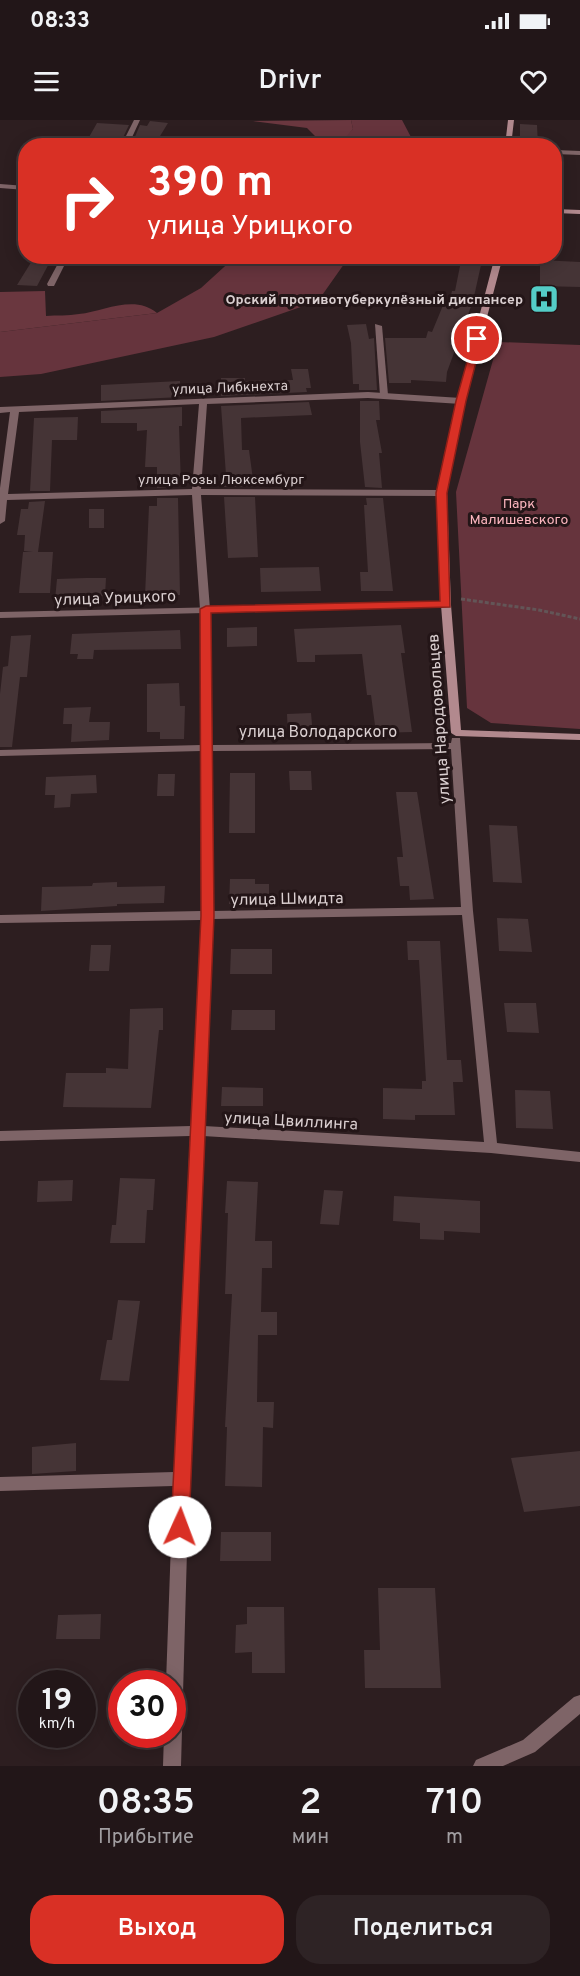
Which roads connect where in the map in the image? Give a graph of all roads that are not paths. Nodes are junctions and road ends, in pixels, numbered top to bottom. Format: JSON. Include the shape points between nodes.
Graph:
{"nodes":[{"id":1,"x":137,"y":120,"type":"edge"},
{"id":2,"x":510,"y":120,"type":"edge"},
{"id":3,"x":128,"y":138,"type":"edge"},
{"id":4,"x":509,"y":138,"type":"edge"},
{"id":5,"x":562,"y":152,"type":"edge"},
{"id":6,"x":580,"y":153,"type":"edge"},
{"id":7,"x":0,"y":186,"type":"edge"},
{"id":8,"x":18,"y":187,"type":"edge"},
{"id":9,"x":562,"y":211,"type":"edge"},
{"id":10,"x":580,"y":212,"type":"edge"},
{"id":11,"x":62,"y":264,"type":"edge"},
{"id":12,"x":497,"y":264,"type":"edge"},
{"id":13,"x":51,"y":284,"type":"dead end"},
{"id":14,"x":378,"y":326,"type":"dead end"},
{"id":15,"x":384,"y":395,"type":"junction"},
{"id":16,"x":461,"y":401,"type":"junction"},
{"id":17,"x":203,"y":402,"type":"junction"},
{"id":18,"x":0,"y":410,"type":"edge"},
{"id":19,"x":15,"y":410,"type":"junction"},
{"id":20,"x":196,"y":492,"type":"junction"},
{"id":21,"x":442,"y":493,"type":"junction"},
{"id":22,"x":2,"y":497,"type":"edge"},
{"id":23,"x":0,"y":521,"type":"edge"},
{"id":24,"x":446,"y":605,"type":"junction"},
{"id":25,"x":206,"y":609,"type":"junction"},
{"id":26,"x":0,"y":615,"type":"edge"},
{"id":27,"x":456,"y":733,"type":"junction"},
{"id":28,"x":580,"y":738,"type":"edge"},
{"id":29,"x":456,"y":746,"type":"junction"},
{"id":30,"x":206,"y":748,"type":"junction"},
{"id":31,"x":0,"y":753,"type":"edge"},
{"id":32,"x":467,"y":911,"type":"junction"},
{"id":33,"x":207,"y":916,"type":"junction"},
{"id":34,"x":0,"y":919,"type":"edge"},
{"id":35,"x":198,"y":1131,"type":"junction"},
{"id":36,"x":0,"y":1136,"type":"edge"},
{"id":37,"x":491,"y":1149,"type":"junction"},
{"id":38,"x":580,"y":1157,"type":"edge"},
{"id":39,"x":182,"y":1479,"type":"junction"},
{"id":40,"x":0,"y":1484,"type":"edge"},
{"id":41,"x":580,"y":1703,"type":"edge"},
{"id":42,"x":172,"y":1766,"type":"edge"},
{"id":43,"x":482,"y":1766,"type":"edge"}],
"edges":[{"from":1,"to":3,"type":"street"},
{"from":2,"to":4,"type":"main road"},
{"from":5,"to":6,"type":"street"},
{"from":7,"to":8,"type":"street"},
{"from":9,"to":10,"type":"main road"},
{"from":11,"to":13,"type":"street"},
{"from":12,"to":16,"type":"main road","name":"улица Народовольцев"},
{"from":14,"to":15,"type":"street"},
{"from":15,"to":16,"type":"street","name":"улица Либкнехта"},
{"from":15,"to":17,"type":"street","name":"улица Либкнехта"},
{"from":16,"to":21,"type":"main road","name":"улица Народовольцев"},
{"from":17,"to":19,"type":"street","name":"улица Либкнехта"},
{"from":17,"to":20,"type":"street"},
{"from":18,"to":19,"type":"street","name":"улица Либкнехта"},
{"from":19,"to":22,"type":"street"},
{"from":20,"to":21,"type":"street","name":"улица Розы Люксембург"},
{"from":20,"to":22,"type":"street","name":"улица Розы Люксембург"},
{"from":20,"to":25,"type":"street"},
{"from":21,"to":24,"type":"main road","name":"улица Народовольцев"},
{"from":22,"to":23,"type":"street"},
{"from":24,"to":25,"type":"street","name":"улица Урицкого"},
{"from":24,"to":27,"type":"main road","name":"улица Народовольцев"},
{"from":25,"to":26,"type":"street","name":"улица Урицкого"},
{"from":25,"to":30,"type":"street"},
{"from":27,"to":28,"type":"main road"},
{"from":27,"to":29,"type":"street","name":"улица Народовольцев"},
{"from":29,"to":30,"type":"street","name":"улица Володарского"},
{"from":29,"to":32,"type":"street","name":"улица Народовольцев"},
{"from":30,"to":31,"type":"street","name":"улица Володарского"},
{"from":30,"to":33,"type":"street"},
{"from":32,"to":33,"type":"street","name":"улица Шмидта"},
{"from":32,"to":37,"type":"street","name":"улица Народовольцев"},
{"from":33,"to":34,"type":"street","name":"улица Шмидта"},
{"from":33,"to":35,"type":"street"},
{"from":35,"to":36,"type":"street","name":"улица Цвиллинга"},
{"from":35,"to":37,"type":"street","name":"улица Цвиллинга"},
{"from":35,"to":39,"type":"street"},
{"from":37,"to":38,"type":"street","name":"улица Цвиллинга"},
{"from":39,"to":40,"type":"street"},
{"from":39,"to":42,"type":"street"},
{"from":41,"to":43,"type":"street","via":[[529,1746]]}]}
